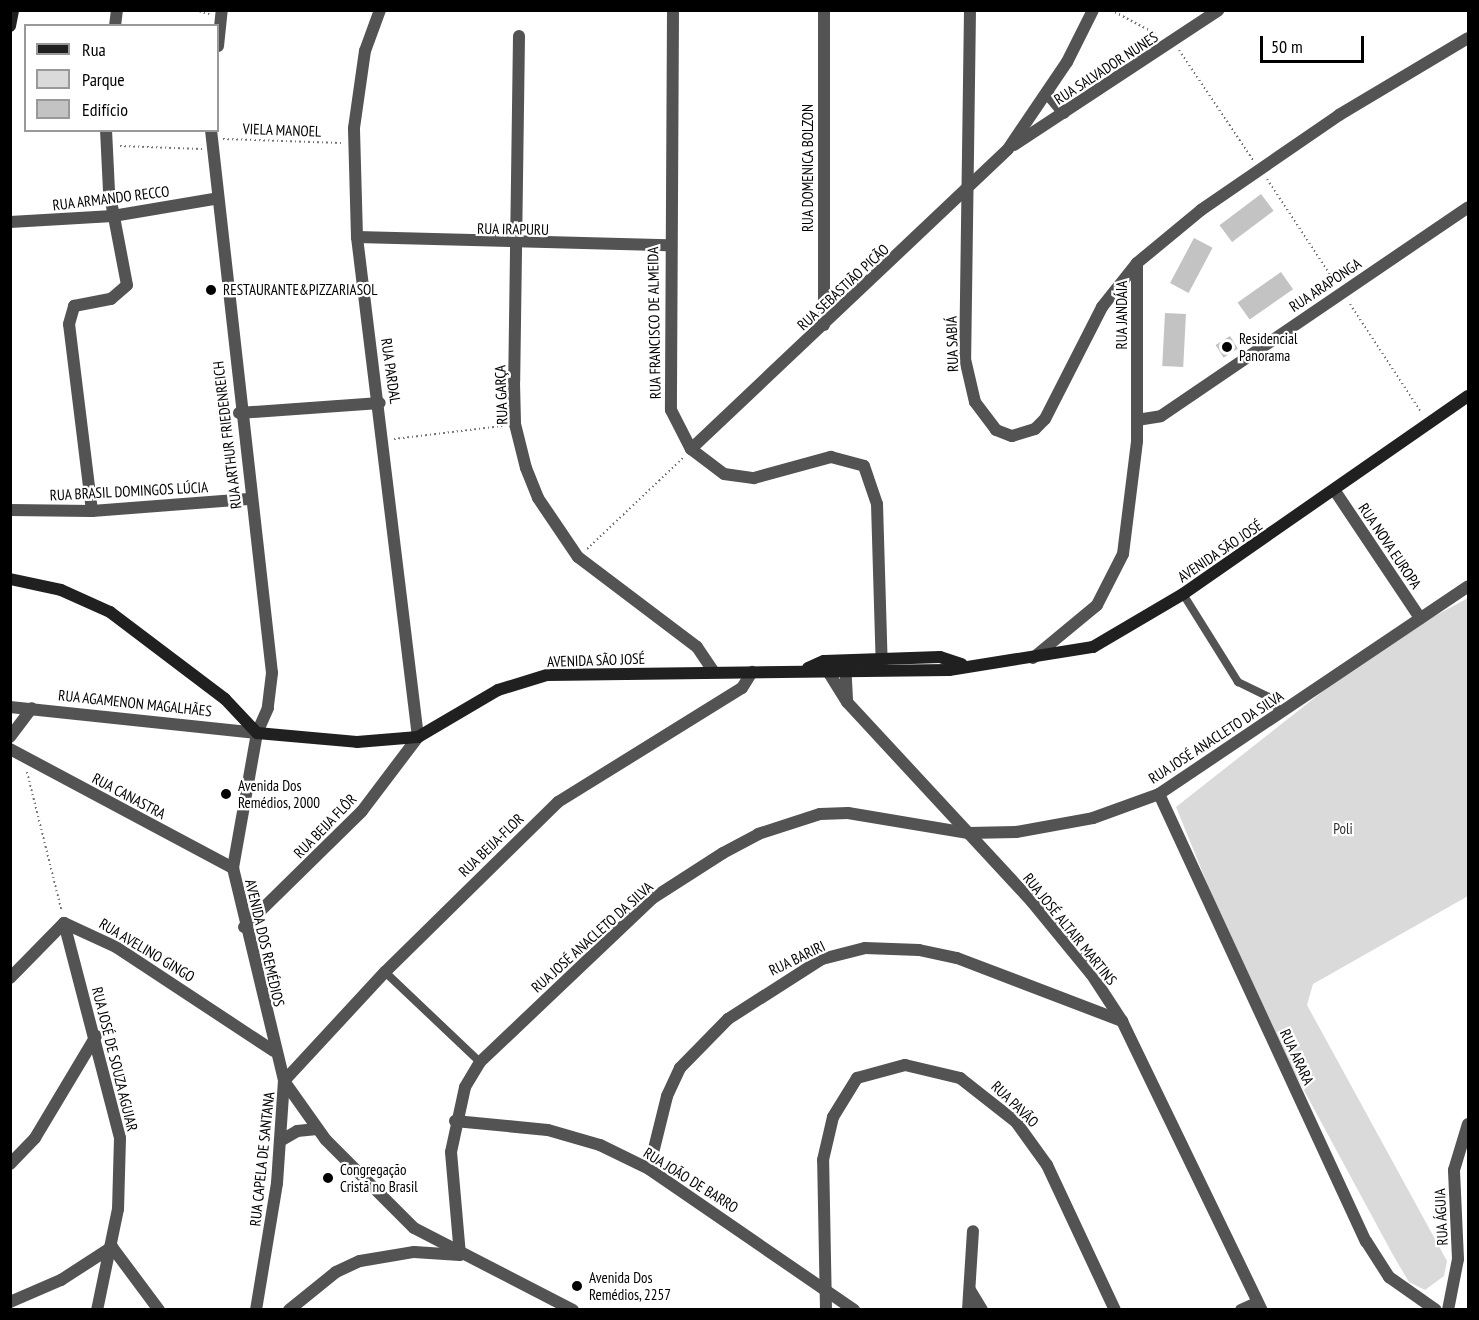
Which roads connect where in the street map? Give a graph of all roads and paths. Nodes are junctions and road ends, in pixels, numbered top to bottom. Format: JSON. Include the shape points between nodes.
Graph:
{"nodes":[{"id":1,"x":13,"y":10,"type":"edge"},
{"id":2,"x":222,"y":10,"type":"edge"},
{"id":3,"x":380,"y":10,"type":"edge"},
{"id":4,"x":673,"y":10,"type":"edge"},
{"id":5,"x":824,"y":10,"type":"edge"},
{"id":6,"x":970,"y":10,"type":"edge"},
{"id":7,"x":1093,"y":10,"type":"edge"},
{"id":8,"x":1111,"y":10,"type":"edge"},
{"id":9,"x":1218,"y":10,"type":"edge"},
{"id":10,"x":10,"y":26,"type":"edge"},
{"id":11,"x":519,"y":36,"type":"dead end"},
{"id":12,"x":219,"y":37,"type":"edge"},
{"id":13,"x":1468,"y":38,"type":"edge"},
{"id":14,"x":1173,"y":42,"type":"junction"},
{"id":15,"x":1047,"y":93,"type":"junction"},
{"id":16,"x":1064,"y":112,"type":"junction"},
{"id":17,"x":106,"y":132,"type":"edge"},
{"id":18,"x":211,"y":139,"type":"edge"},
{"id":19,"x":352,"y":143,"type":"junction"},
{"id":20,"x":106,"y":146,"type":"junction"},
{"id":21,"x":1008,"y":149,"type":"junction"},
{"id":22,"x":1260,"y":169,"type":"junction"},
{"id":23,"x":969,"y":188,"type":"junction"},
{"id":24,"x":214,"y":199,"type":"junction"},
{"id":25,"x":1468,"y":207,"type":"edge"},
{"id":26,"x":113,"y":216,"type":"junction"},
{"id":27,"x":10,"y":222,"type":"edge"},
{"id":28,"x":357,"y":237,"type":"junction"},
{"id":29,"x":517,"y":245,"type":"junction"},
{"id":30,"x":668,"y":245,"type":"junction"},
{"id":31,"x":1137,"y":263,"type":"junction"},
{"id":32,"x":824,"y":325,"type":"junction"},
{"id":33,"x":1468,"y":396,"type":"edge"},
{"id":34,"x":380,"y":403,"type":"junction"},
{"id":35,"x":239,"y":413,"type":"junction"},
{"id":36,"x":1137,"y":420,"type":"junction"},
{"id":37,"x":515,"y":424,"type":"junction"},
{"id":38,"x":385,"y":440,"type":"junction"},
{"id":39,"x":691,"y":449,"type":"junction"},
{"id":40,"x":1335,"y":491,"type":"junction"},
{"id":41,"x":249,"y":499,"type":"junction"},
{"id":42,"x":10,"y":510,"type":"edge"},
{"id":43,"x":92,"y":511,"type":"junction"},
{"id":44,"x":578,"y":557,"type":"junction"},
{"id":45,"x":10,"y":579,"type":"edge"},
{"id":46,"x":1468,"y":586,"type":"edge"},
{"id":47,"x":1183,"y":594,"type":"junction"},
{"id":48,"x":1420,"y":618,"type":"junction"},
{"id":49,"x":1033,"y":658,"type":"junction"},
{"id":50,"x":882,"y":665,"type":"junction"},
{"id":51,"x":824,"y":667,"type":"junction"},
{"id":52,"x":845,"y":667,"type":"junction"},
{"id":53,"x":714,"y":672,"type":"junction"},
{"id":54,"x":752,"y":672,"type":"junction"},
{"id":55,"x":847,"y":702,"type":"junction"},
{"id":56,"x":10,"y":707,"type":"edge"},
{"id":57,"x":32,"y":708,"type":"junction"},
{"id":58,"x":1281,"y":713,"type":"junction"},
{"id":59,"x":257,"y":733,"type":"junction"},
{"id":60,"x":10,"y":737,"type":"edge"},
{"id":61,"x":418,"y":737,"type":"junction"},
{"id":62,"x":10,"y":749,"type":"edge"},
{"id":63,"x":22,"y":756,"type":"junction"},
{"id":64,"x":1159,"y":794,"type":"junction"},
{"id":65,"x":968,"y":833,"type":"junction"},
{"id":66,"x":233,"y":868,"type":"junction"},
{"id":67,"x":64,"y":923,"type":"junction"},
{"id":68,"x":244,"y":927,"type":"junction"},
{"id":69,"x":385,"y":972,"type":"junction"},
{"id":70,"x":10,"y":978,"type":"edge"},
{"id":71,"x":1122,"y":1021,"type":"junction"},
{"id":72,"x":96,"y":1036,"type":"junction"},
{"id":73,"x":274,"y":1051,"type":"junction"},
{"id":74,"x":480,"y":1062,"type":"junction"},
{"id":75,"x":284,"y":1081,"type":"junction"},
{"id":76,"x":455,"y":1121,"type":"junction"},
{"id":77,"x":1468,"y":1124,"type":"edge"},
{"id":78,"x":316,"y":1129,"type":"junction"},
{"id":79,"x":280,"y":1141,"type":"junction"},
{"id":80,"x":10,"y":1164,"type":"edge"},
{"id":81,"x":649,"y":1168,"type":"junction"},
{"id":82,"x":973,"y":1231,"type":"dead end"},
{"id":83,"x":112,"y":1247,"type":"junction"},
{"id":84,"x":460,"y":1255,"type":"junction"},
{"id":85,"x":826,"y":1286,"type":"junction"},
{"id":86,"x":970,"y":1289,"type":"junction"},
{"id":87,"x":10,"y":1302,"type":"edge"},
{"id":88,"x":1260,"y":1306,"type":"edge"},
{"id":89,"x":97,"y":1310,"type":"edge"},
{"id":90,"x":159,"y":1310,"type":"edge"},
{"id":91,"x":256,"y":1310,"type":"edge"},
{"id":92,"x":289,"y":1310,"type":"edge"},
{"id":93,"x":573,"y":1310,"type":"edge"},
{"id":94,"x":826,"y":1310,"type":"edge"},
{"id":95,"x":854,"y":1310,"type":"edge"},
{"id":96,"x":968,"y":1310,"type":"edge"},
{"id":97,"x":982,"y":1310,"type":"edge"},
{"id":98,"x":1115,"y":1310,"type":"edge"},
{"id":99,"x":1241,"y":1310,"type":"edge"},
{"id":100,"x":1436,"y":1310,"type":"edge"},
{"id":101,"x":1448,"y":1310,"type":"edge"}],
"edges":[{"from":1,"to":10,"type":"main road"},
{"from":2,"to":12,"type":"street"},
{"from":3,"to":19,"type":"street","name":"RUA PARDAL","via":[[365,51]]},
{"from":4,"to":30,"type":"street","name":"RUA FRANCISCO DE ALMEIDA"},
{"from":5,"to":32,"type":"street","name":"RUA DOMENICA BOLZON"},
{"from":6,"to":23,"type":"street","name":"RUA SABIÁ"},
{"from":7,"to":15,"type":"street","name":"RUA SEBASTIÃO PICÃO"},
{"from":8,"to":14,"type":"path"},
{"from":9,"to":14,"type":"street","name":"RUA SALVADOR NUNES"},
{"from":11,"to":29,"type":"street","name":"RUA GARÇA"},
{"from":13,"to":22,"type":"street","name":"RUA JANDÁIA"},
{"from":14,"to":16,"type":"street","name":"RUA SALVADOR NUNES"},
{"from":14,"to":22,"type":"path"},
{"from":15,"to":16,"type":"street"},
{"from":15,"to":21,"type":"street","name":"RUA SEBASTIÃO PICÃO"},
{"from":16,"to":21,"type":"street","name":"RUA SALVADOR NUNES"},
{"from":17,"to":20,"type":"street"},
{"from":18,"to":19,"type":"path","name":"VIELA MANOEL"},
{"from":18,"to":20,"type":"path","name":"VIELA MANOEL"},
{"from":18,"to":24,"type":"street","name":"RUA ARTHUR FRIEDENREICH"},
{"from":19,"to":28,"type":"street","name":"RUA PARDAL"},
{"from":20,"to":26,"type":"street"},
{"from":21,"to":23,"type":"street","name":"RUA SEBASTIÃO PICÃO"},
{"from":22,"to":31,"type":"street","name":"RUA JANDÁIA"},
{"from":23,"to":31,"type":"street","name":"RUA SABIÁ","via":[[965,358],[975,402],[1000,433],[1028,433],[1046,419],[1102,307]]},
{"from":23,"to":32,"type":"street","name":"RUA SEBASTIÃO PICÃO"},
{"from":24,"to":26,"type":"street","name":"RUA ARMANDO RECCO"},
{"from":24,"to":35,"type":"street","name":"RUA ARTHUR FRIEDENREICH"},
{"from":25,"to":36,"type":"street","name":"RUA ARAPONGA","via":[[1161,416]]},
{"from":26,"to":27,"type":"street","name":"RUA ARMANDO RECCO"},
{"from":26,"to":43,"type":"street","via":[[126,291],[74,306],[69,324]]},
{"from":28,"to":29,"type":"street","name":"RUA IRAPURU"},
{"from":28,"to":34,"type":"street","name":"RUA PARDAL"},
{"from":29,"to":30,"type":"street","name":"RUA IRAPURU"},
{"from":29,"to":37,"type":"street","name":"RUA GARÇA"},
{"from":30,"to":39,"type":"street","name":"RUA FRANCISCO DE ALMEIDA","via":[[671,410]]},
{"from":31,"to":36,"type":"street","name":"RUA JANDÁIA"},
{"from":32,"to":39,"type":"street","name":"RUA SEBASTIÃO PICÃO"},
{"from":33,"to":40,"type":"main road","name":"AVENIDA SÃO JOSÉ"},
{"from":34,"to":35,"type":"street"},
{"from":34,"to":38,"type":"street","name":"RUA PARDAL"},
{"from":35,"to":41,"type":"street","name":"RUA ARTHUR FRIEDENREICH"},
{"from":36,"to":49,"type":"street","name":"RUA JANDÁIA","via":[[1130,511],[1115,575],[1097,605]]},
{"from":37,"to":38,"type":"path"},
{"from":37,"to":44,"type":"street","name":"RUA GARÇA","via":[[538,498]]},
{"from":38,"to":61,"type":"street","name":"RUA PARDAL"},
{"from":39,"to":44,"type":"path"},
{"from":39,"to":50,"type":"street","name":"RUA FRANCISCO DE ALMEIDA","via":[[712,468],[738,477],[783,472],[831,457],[864,466],[877,504]]},
{"from":40,"to":47,"type":"main road","name":"AVENIDA SÃO JOSÉ"},
{"from":40,"to":48,"type":"street","name":"RUA NOVA EUROPA"},
{"from":41,"to":43,"type":"street","name":"RUA BRASIL DOMINGOS LÚCIA"},
{"from":41,"to":59,"type":"street","name":"RUA ARTHUR FRIEDENREICH","via":[[272,673],[268,708]]},
{"from":42,"to":43,"type":"street","name":"RUA BRASIL DOMINGOS LÚCIA"},
{"from":44,"to":53,"type":"street","name":"RUA GARÇA","via":[[697,646]]},
{"from":45,"to":59,"type":"main road","via":[[86,598],[110,612],[225,699]]},
{"from":46,"to":48,"type":"street","name":"RUA JOSÉ ANACLETO DA SILVA"},
{"from":47,"to":49,"type":"main road","name":"AVENIDA SÃO JOSÉ","via":[[1093,647]]},
{"from":47,"to":58,"type":"lane","via":[[1238,682],[1269,697]]},
{"from":48,"to":58,"type":"street","name":"RUA JOSÉ ANACLETO DA SILVA"},
{"from":49,"to":50,"type":"main road","name":"AVENIDA SÃO JOSÉ","via":[[962,664],[949,657]]},
{"from":50,"to":52,"type":"main road","name":"AVENIDA SÃO JOSÉ"},
{"from":51,"to":52,"type":"main road","name":"AVENIDA SÃO JOSÉ"},
{"from":51,"to":54,"type":"main road","name":"AVENIDA SÃO JOSÉ"},
{"from":51,"to":55,"type":"street","name":"RUA JOSÉ ALTAIR MARTINS"},
{"from":52,"to":55,"type":"street"},
{"from":53,"to":54,"type":"main road","name":"AVENIDA SÃO JOSÉ"},
{"from":53,"to":61,"type":"main road","name":"AVENIDA SÃO JOSÉ","via":[[547,675],[498,690]]},
{"from":54,"to":69,"type":"street","name":"RUA BEIJA-FLOR","via":[[742,688],[558,802]]},
{"from":55,"to":65,"type":"street","name":"RUA JOSÉ ALTAIR MARTINS"},
{"from":56,"to":57,"type":"street","name":"RUA AGAMENON MAGALHÃES"},
{"from":57,"to":59,"type":"street","name":"RUA AGAMENON MAGALHÃES"},
{"from":57,"to":60,"type":"street"},
{"from":58,"to":64,"type":"street","name":"RUA JOSÉ ANACLETO DA SILVA"},
{"from":59,"to":61,"type":"main road","name":"AVENIDA SÃO JOSÉ","via":[[357,742]]},
{"from":59,"to":66,"type":"street","name":"AVENIDA DOS REMÉDIOS"},
{"from":61,"to":68,"type":"street","name":"RUA BEIJA FLÔR","via":[[362,811]]},
{"from":62,"to":63,"type":"street","name":"RUA CANASTRA"},
{"from":63,"to":66,"type":"street","name":"RUA CANASTRA"},
{"from":63,"to":67,"type":"path"},
{"from":64,"to":65,"type":"street","name":"RUA JOSÉ ANACLETO DA SILVA","via":[[1093,818],[1016,831]]},
{"from":64,"to":100,"type":"street","name":"RUA ARARA","via":[[1366,1241],[1389,1277]]},
{"from":65,"to":71,"type":"street","name":"RUA JOSÉ ALTAIR MARTINS","via":[[1077,957]]},
{"from":65,"to":74,"type":"street","name":"RUA JOSÉ ANACLETO DA SILVA","via":[[848,813],[819,814],[759,834],[653,898]]},
{"from":66,"to":68,"type":"street","name":"AVENIDA DOS REMÉDIOS"},
{"from":67,"to":70,"type":"street"},
{"from":67,"to":72,"type":"street","name":"RUA JOSÉ DE SOUZA AGUIAR"},
{"from":67,"to":73,"type":"street","name":"RUA AVELINO GINGO","via":[[116,946]]},
{"from":68,"to":73,"type":"street","name":"AVENIDA DOS REMÉDIOS"},
{"from":69,"to":74,"type":"lane"},
{"from":69,"to":75,"type":"street","name":"RUA BEIJA-FLOR"},
{"from":71,"to":81,"type":"street","name":"RUA BARIRI","via":[[957,958],[919,950],[865,948],[822,959],[728,1019],[686,1062],[667,1096]]},
{"from":71,"to":88,"type":"street","name":"RUA JOSÉ ALTAIR MARTINS"},
{"from":72,"to":80,"type":"street","via":[[35,1138]]},
{"from":72,"to":83,"type":"street","name":"RUA JOSÉ DE SOUZA AGUIAR","via":[[120,1137]]},
{"from":73,"to":75,"type":"street","name":"AVENIDA DOS REMÉDIOS"},
{"from":74,"to":76,"type":"street","name":"RUA JOSÉ ANACLETO DA SILVA"},
{"from":75,"to":78,"type":"street","name":"AVENIDA DOS REMÉDIOS"},
{"from":75,"to":79,"type":"street","name":"RUA CAPELA DE SANTANA"},
{"from":76,"to":81,"type":"street","name":"RUA JOÃO DE BARRO","via":[[577,1136]]},
{"from":76,"to":84,"type":"street","name":"RUA JOSÉ ANACLETO DA SILVA","via":[[452,1187]]},
{"from":77,"to":101,"type":"street","name":"RUA ÁGUIA","via":[[1454,1170],[1458,1259]]},
{"from":78,"to":79,"type":"street","via":[[297,1131]]},
{"from":78,"to":84,"type":"street","name":"AVENIDA DOS REMÉDIOS","via":[[414,1228]]},
{"from":79,"to":91,"type":"street","name":"RUA CAPELA DE SANTANA"},
{"from":81,"to":85,"type":"street","name":"RUA JOÃO DE BARRO"},
{"from":82,"to":86,"type":"street"},
{"from":83,"to":87,"type":"street","via":[[61,1280]]},
{"from":83,"to":89,"type":"street","name":"RUA JOSÉ DE SOUZA AGUIAR"},
{"from":83,"to":90,"type":"street"},
{"from":84,"to":92,"type":"street","via":[[414,1252],[360,1261],[336,1272]]},
{"from":84,"to":93,"type":"street","name":"AVENIDA DOS REMÉDIOS","via":[[522,1280]]},
{"from":85,"to":94,"type":"street","name":"RUA PAVÃO"},
{"from":85,"to":95,"type":"street","name":"RUA JOÃO DE BARRO"},
{"from":85,"to":98,"type":"street","name":"RUA PAVÃO","via":[[822,1160],[839,1101],[857,1078],[872,1070],[925,1066],[960,1078],[992,1099],[1031,1140]]},
{"from":86,"to":96,"type":"street"},
{"from":86,"to":97,"type":"street"},
{"from":88,"to":99,"type":"street"}]}
